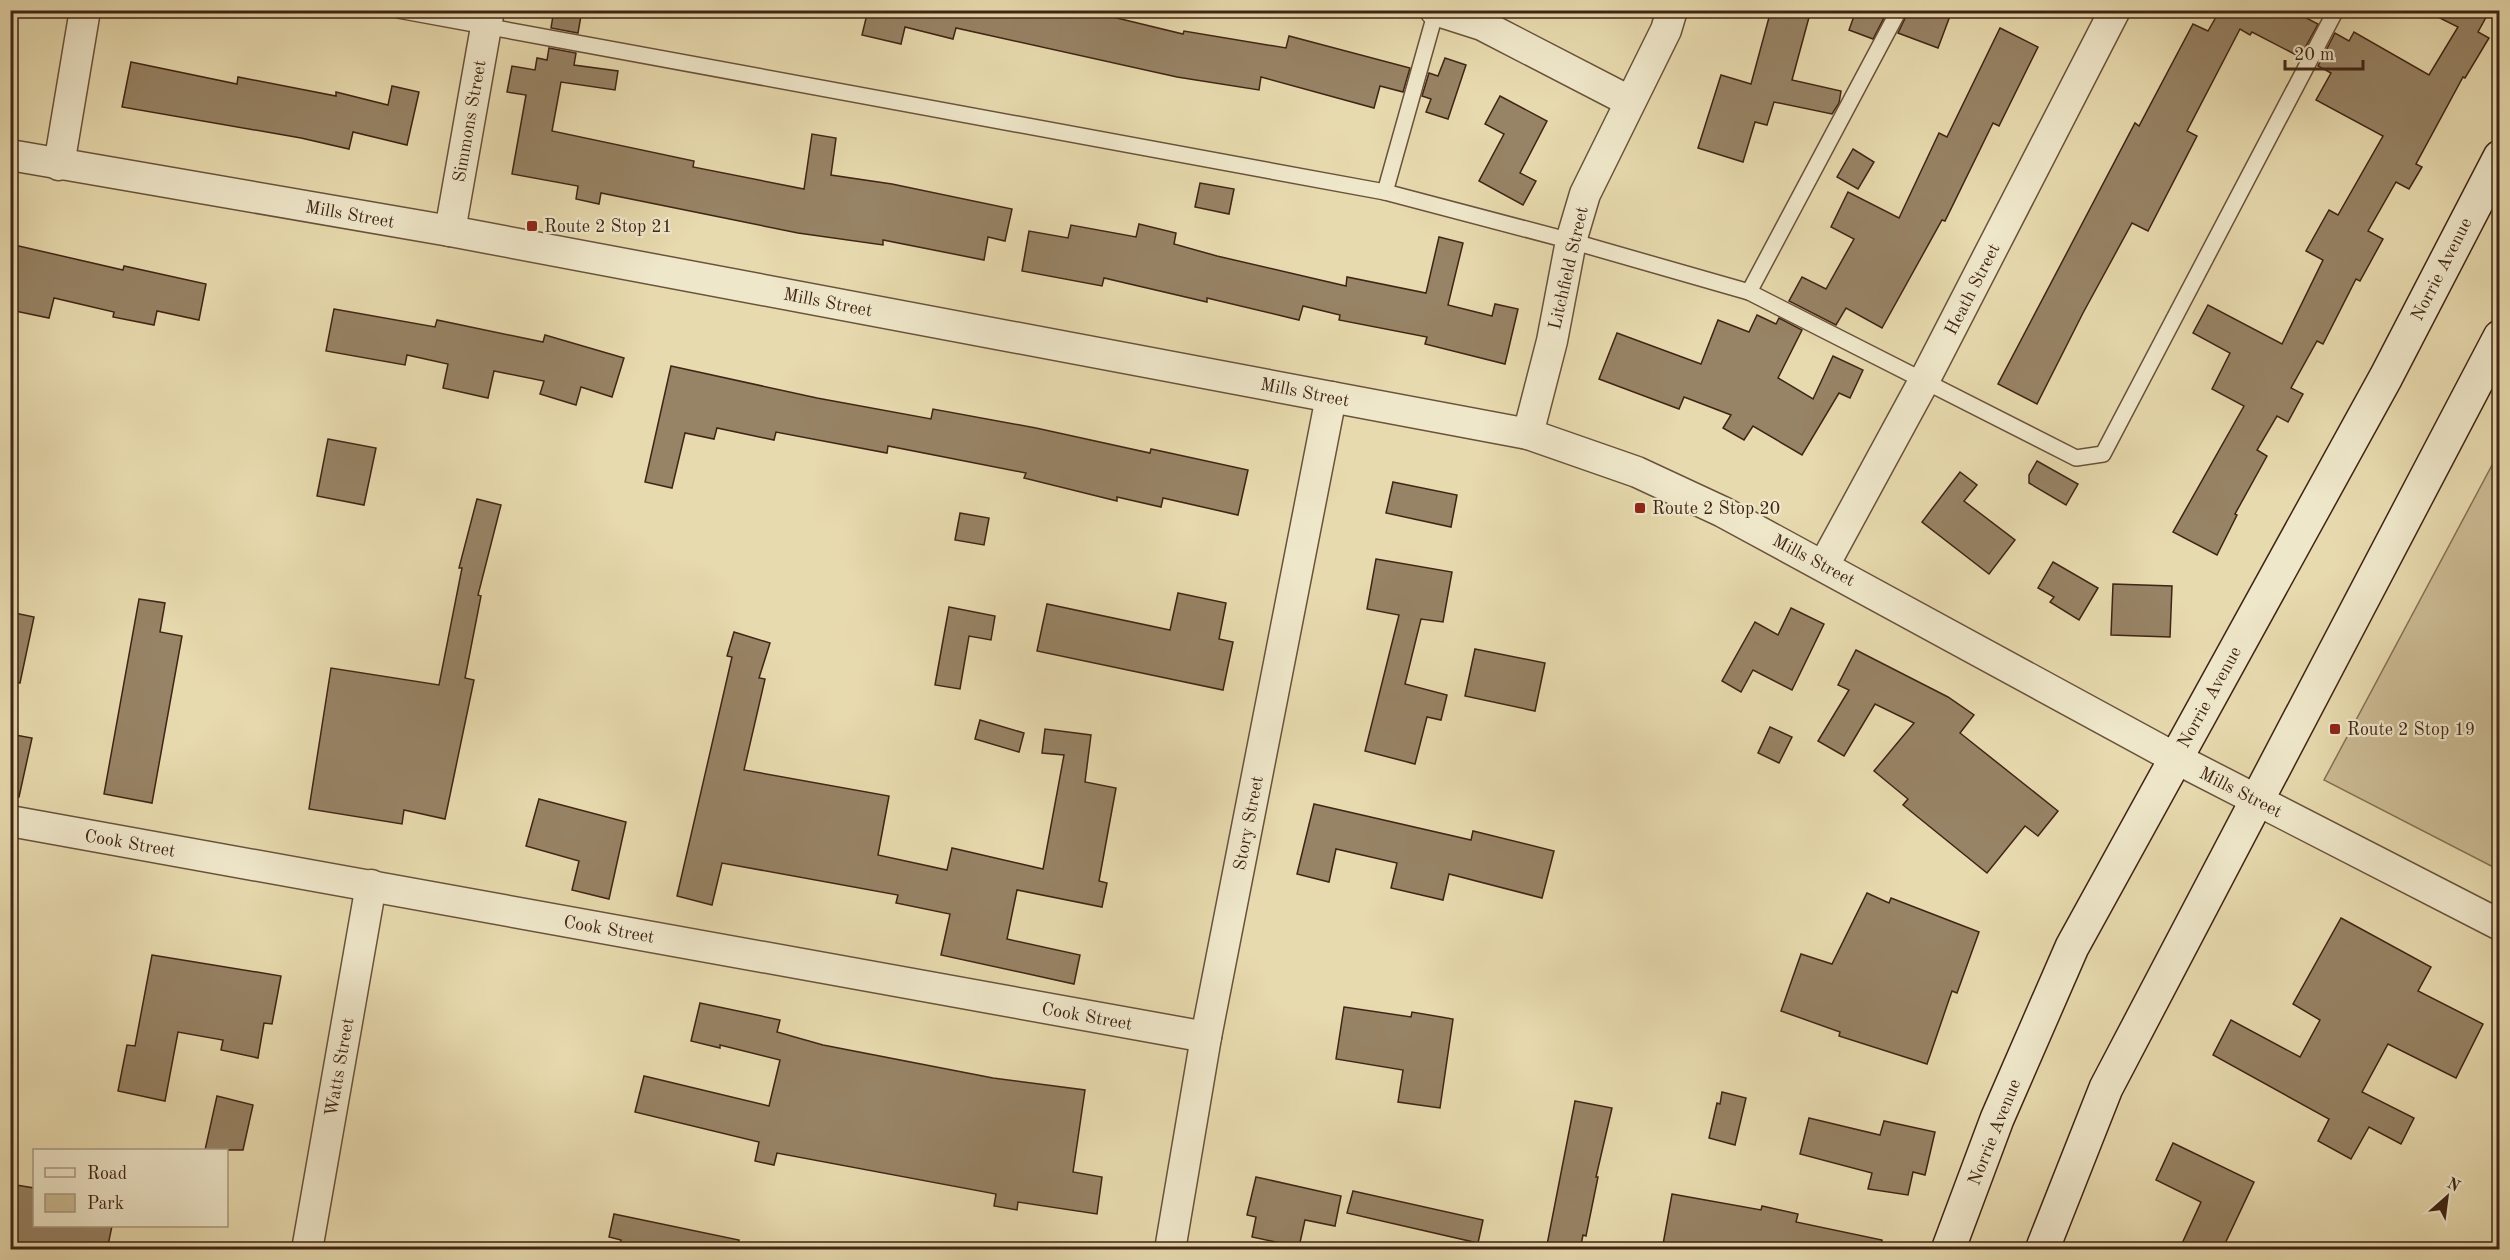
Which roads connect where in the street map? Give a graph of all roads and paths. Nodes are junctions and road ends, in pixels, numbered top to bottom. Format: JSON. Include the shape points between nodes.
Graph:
{"nodes":[{"id":1,"x":85,"y":10,"type":"edge"},
{"id":2,"x":398,"y":10,"type":"edge"},
{"id":3,"x":1672,"y":10,"type":"edge"},
{"id":4,"x":1899,"y":10,"type":"edge"},
{"id":5,"x":2115,"y":10,"type":"edge"},
{"id":6,"x":2336,"y":10,"type":"edge"},
{"id":7,"x":1435,"y":11,"type":"edge"},
{"id":8,"x":1483,"y":18,"type":"edge"},
{"id":9,"x":488,"y":19,"type":"edge"},
{"id":10,"x":1629,"y":101,"type":"junction"},
{"id":11,"x":10,"y":155,"type":"edge"},
{"id":12,"x":2499,"y":157,"type":"edge"},
{"id":13,"x":59,"y":165,"type":"junction"},
{"id":14,"x":1385,"y":192,"type":"junction"},
{"id":15,"x":450,"y":231,"type":"junction"},
{"id":16,"x":1571,"y":241,"type":"junction"},
{"id":17,"x":1749,"y":292,"type":"junction"},
{"id":18,"x":2499,"y":336,"type":"edge"},
{"id":19,"x":1924,"y":381,"type":"junction"},
{"id":20,"x":1331,"y":397,"type":"junction"},
{"id":21,"x":1528,"y":434,"type":"junction"},
{"id":22,"x":1824,"y":565,"type":"junction"},
{"id":23,"x":2175,"y":758,"type":"junction"},
{"id":24,"x":2258,"y":801,"type":"junction"},
{"id":25,"x":10,"y":821,"type":"edge"},
{"id":26,"x":370,"y":885,"type":"junction"},
{"id":27,"x":2499,"y":925,"type":"edge"},
{"id":28,"x":1206,"y":1037,"type":"junction"},
{"id":29,"x":307,"y":1250,"type":"edge"},
{"id":30,"x":1170,"y":1250,"type":"edge"},
{"id":31,"x":1948,"y":1250,"type":"edge"},
{"id":32,"x":2042,"y":1250,"type":"edge"}],
"edges":[{"from":1,"to":13,"type":"street"},
{"from":2,"to":9,"type":"lane"},
{"from":3,"to":10,"type":"street","name":"Litchfield Street","via":[[1666,30]]},
{"from":4,"to":17,"type":"lane"},
{"from":5,"to":19,"type":"street","name":"Heath Street"},
{"from":6,"to":19,"type":"lane","via":[[2103,454],[2076,458]]},
{"from":7,"to":8,"type":"street"},
{"from":7,"to":14,"type":"lane"},
{"from":8,"to":10,"type":"street"},
{"from":9,"to":14,"type":"lane"},
{"from":9,"to":15,"type":"street","name":"Simmons Street"},
{"from":10,"to":16,"type":"street","name":"Litchfield Street","via":[[1585,194]]},
{"from":11,"to":13,"type":"street","name":"Mills Street"},
{"from":12,"to":23,"type":"main road","name":"Norrie Avenue","via":[[2386,377]]},
{"from":13,"to":15,"type":"street","name":"Mills Street"},
{"from":14,"to":16,"type":"lane"},
{"from":15,"to":20,"type":"street","name":"Mills Street"},
{"from":16,"to":17,"type":"lane"},
{"from":16,"to":21,"type":"street","name":"Litchfield Street","via":[[1552,341]]},
{"from":17,"to":19,"type":"lane"},
{"from":18,"to":24,"type":"main road"},
{"from":19,"to":22,"type":"street","name":"Heath Street"},
{"from":20,"to":21,"type":"street","name":"Mills Street"},
{"from":20,"to":28,"type":"street","name":"Story Street"},
{"from":21,"to":22,"type":"street","name":"Mills Street","via":[[1637,472]]},
{"from":22,"to":23,"type":"street","name":"Mills Street"},
{"from":23,"to":24,"type":"street","name":"Mills Street"},
{"from":23,"to":31,"type":"main road","name":"Norrie Avenue","via":[[2072,946],[1997,1119]]},
{"from":24,"to":27,"type":"street","name":"Mills Street"},
{"from":24,"to":32,"type":"main road","via":[[2106,1088]]},
{"from":25,"to":26,"type":"street","name":"Cook Street"},
{"from":26,"to":28,"type":"street","name":"Cook Street"},
{"from":26,"to":29,"type":"street","name":"Watts Street"},
{"from":28,"to":30,"type":"street","name":"Story Street"}]}
